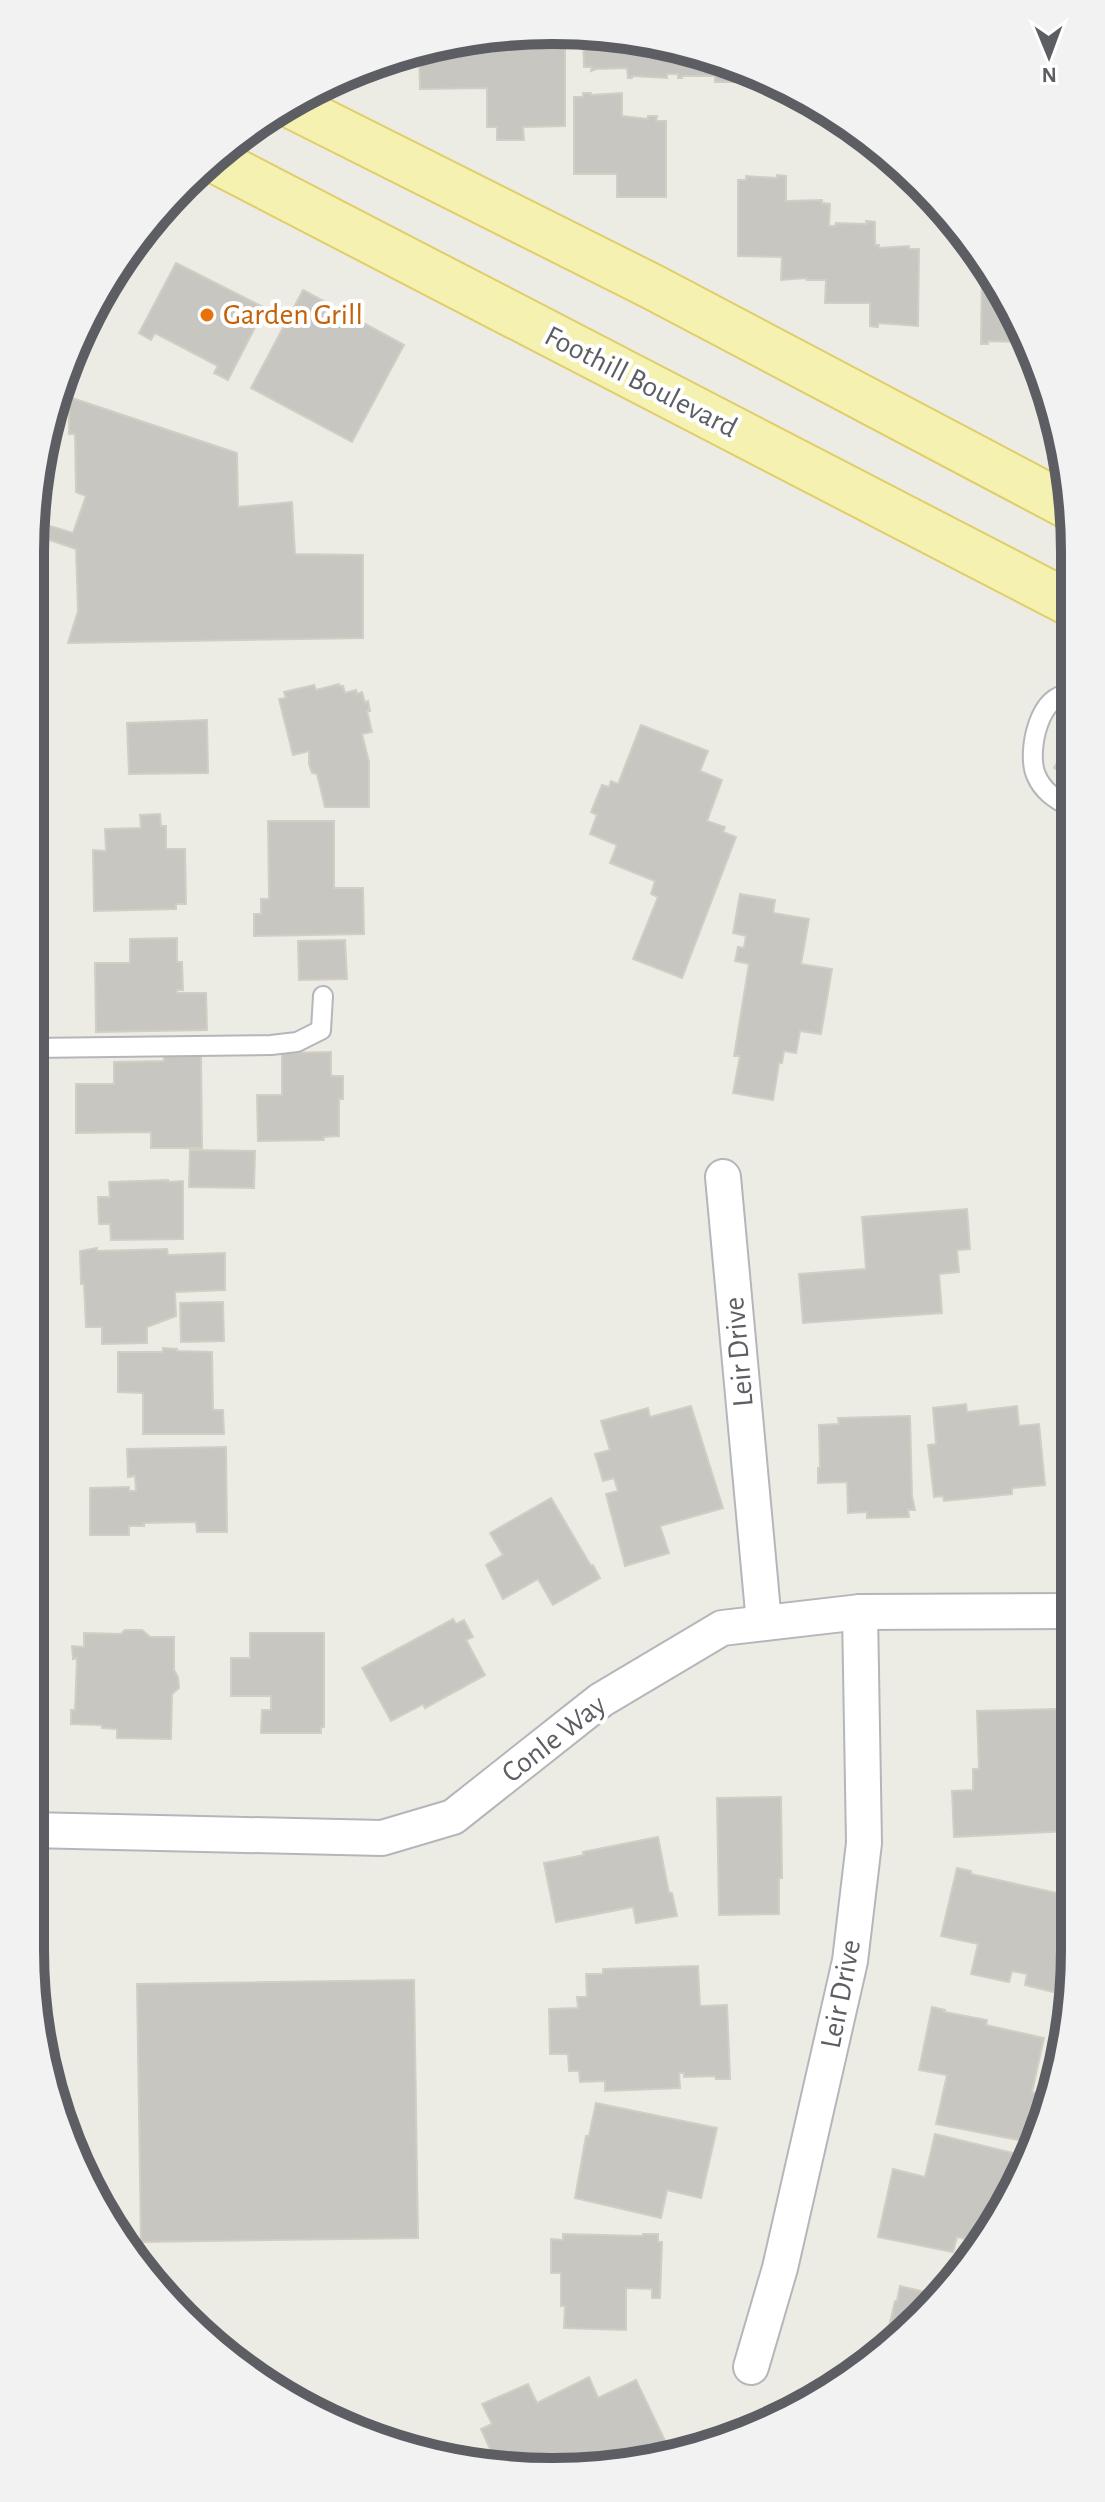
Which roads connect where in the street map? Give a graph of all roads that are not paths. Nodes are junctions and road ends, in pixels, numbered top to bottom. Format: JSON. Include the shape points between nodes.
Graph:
{"nodes":[{"id":1,"x":303,"y":109,"type":"edge"},
{"id":2,"x":223,"y":165,"type":"edge"},
{"id":3,"x":1058,"y":501,"type":"edge"},
{"id":4,"x":1061,"y":599,"type":"edge"},
{"id":5,"x":1061,"y":695,"type":"edge"},
{"id":6,"x":1061,"y":802,"type":"edge"},
{"id":7,"x":323,"y":996,"type":"dead end"},
{"id":8,"x":44,"y":1048,"type":"edge"},
{"id":9,"x":723,"y":1177,"type":"dead end"},
{"id":10,"x":1061,"y":1611,"type":"edge"},
{"id":11,"x":860,"y":1612,"type":"junction"},
{"id":12,"x":764,"y":1623,"type":"junction"},
{"id":13,"x":44,"y":1830,"type":"edge"},
{"id":14,"x":751,"y":2367,"type":"dead end"}],
"edges":[{"from":1,"to":3,"type":"main road"},
{"from":2,"to":4,"type":"main road","name":"Foothill Boulevard"},
{"from":5,"to":6,"type":"lane","via":[[1050,701],[1033,742],[1034,772],[1047,793]]},
{"from":7,"to":8,"type":"lane","via":[[321,1030],[297,1042]]},
{"from":9,"to":12,"type":"street","name":"Leir Drive"},
{"from":10,"to":11,"type":"street","name":"Conle Way"},
{"from":11,"to":12,"type":"street","name":"Conle Way"},
{"from":11,"to":14,"type":"street","name":"Leir Drive","via":[[864,1843],[850,1961],[780,2268]]},
{"from":12,"to":13,"type":"street","name":"Conle Way","via":[[722,1628],[601,1700],[453,1817],[382,1838]]}]}
